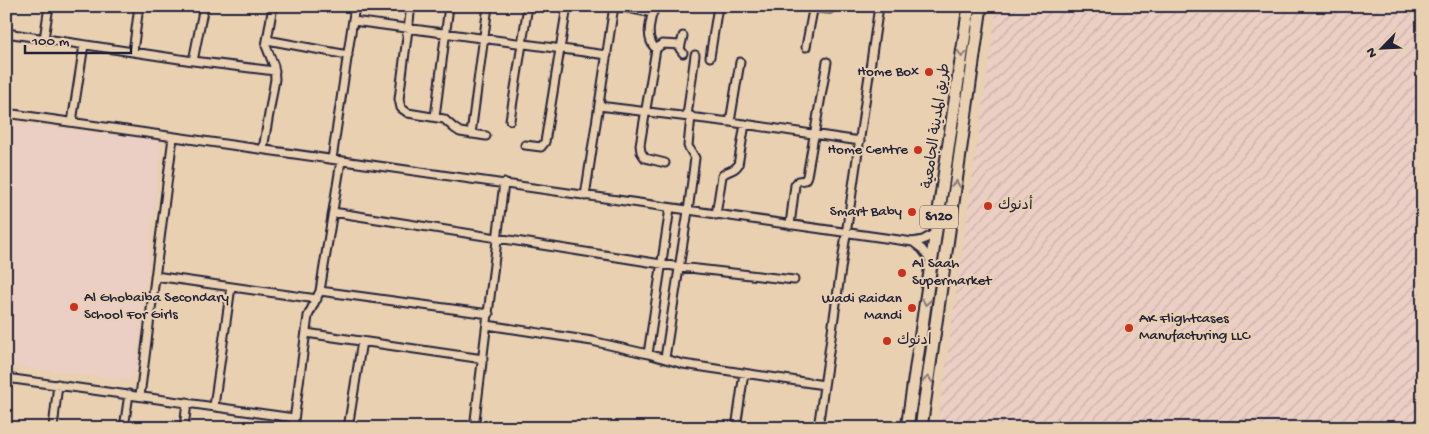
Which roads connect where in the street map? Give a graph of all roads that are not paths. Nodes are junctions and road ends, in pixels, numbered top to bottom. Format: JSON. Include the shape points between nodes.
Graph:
{"nodes":[{"id":1,"x":49,"y":6,"type":"edge"},
{"id":2,"x":139,"y":6,"type":"edge"},
{"id":3,"x":204,"y":6,"type":"edge"},
{"id":4,"x":273,"y":6,"type":"edge"},
{"id":5,"x":355,"y":6,"type":"edge"},
{"id":6,"x":411,"y":6,"type":"edge"},
{"id":7,"x":449,"y":6,"type":"edge"},
{"id":8,"x":488,"y":6,"type":"edge"},
{"id":9,"x":528,"y":6,"type":"edge"},
{"id":10,"x":567,"y":6,"type":"edge"},
{"id":11,"x":615,"y":6,"type":"edge"},
{"id":12,"x":718,"y":6,"type":"edge"},
{"id":13,"x":834,"y":6,"type":"edge"},
{"id":14,"x":879,"y":6,"type":"edge"},
{"id":15,"x":970,"y":6,"type":"edge"},
{"id":16,"x":982,"y":6,"type":"edge"},
{"id":17,"x":653,"y":9,"type":"edge"},
{"id":18,"x":353,"y":21,"type":"junction"},
{"id":19,"x":408,"y":28,"type":"junction"},
{"id":20,"x":6,"y":33,"type":"edge"},
{"id":21,"x":445,"y":33,"type":"junction"},
{"id":22,"x":682,"y":36,"type":"dead end"},
{"id":23,"x":44,"y":39,"type":"junction"},
{"id":24,"x":484,"y":39,"type":"junction"},
{"id":25,"x":267,"y":40,"type":"junction"},
{"id":26,"x":522,"y":44,"type":"junction"},
{"id":27,"x":84,"y":45,"type":"junction"},
{"id":28,"x":681,"y":45,"type":"junction"},
{"id":29,"x":806,"y":46,"type":"dead end"},
{"id":30,"x":561,"y":49,"type":"junction"},
{"id":31,"x":656,"y":49,"type":"junction"},
{"id":32,"x":133,"y":52,"type":"junction"},
{"id":33,"x":683,"y":53,"type":"dead end"},
{"id":34,"x":348,"y":54,"type":"junction"},
{"id":35,"x":607,"y":55,"type":"junction"},
{"id":36,"x":695,"y":55,"type":"dead end"},
{"id":37,"x":710,"y":57,"type":"dead end"},
{"id":38,"x":193,"y":61,"type":"junction"},
{"id":39,"x":740,"y":62,"type":"dead end"},
{"id":40,"x":827,"y":62,"type":"dead end"},
{"id":41,"x":275,"y":71,"type":"junction"},
{"id":42,"x":599,"y":106,"type":"junction"},
{"id":43,"x":645,"y":111,"type":"junction"},
{"id":44,"x":6,"y":113,"type":"edge"},
{"id":45,"x":689,"y":116,"type":"junction"},
{"id":46,"x":435,"y":117,"type":"junction"},
{"id":47,"x":510,"y":120,"type":"dead end"},
{"id":48,"x":72,"y":122,"type":"junction"},
{"id":49,"x":730,"y":122,"type":"junction"},
{"id":50,"x":745,"y":124,"type":"junction"},
{"id":51,"x":470,"y":134,"type":"junction"},
{"id":52,"x":814,"y":135,"type":"junction"},
{"id":53,"x":486,"y":136,"type":"dead end"},
{"id":54,"x":173,"y":137,"type":"junction"},
{"id":55,"x":860,"y":141,"type":"junction"},
{"id":56,"x":526,"y":146,"type":"dead end"},
{"id":57,"x":263,"y":149,"type":"junction"},
{"id":58,"x":332,"y":159,"type":"junction"},
{"id":59,"x":341,"y":160,"type":"junction"},
{"id":60,"x":665,"y":163,"type":"dead end"},
{"id":61,"x":504,"y":183,"type":"junction"},
{"id":62,"x":585,"y":196,"type":"junction"},
{"id":63,"x":670,"y":208,"type":"junction"},
{"id":64,"x":688,"y":211,"type":"junction"},
{"id":65,"x":333,"y":212,"type":"junction"},
{"id":66,"x":716,"y":215,"type":"junction"},
{"id":67,"x":790,"y":225,"type":"junction"},
{"id":68,"x":847,"y":232,"type":"junction"},
{"id":69,"x":937,"y":232,"type":"junction"},
{"id":70,"x":498,"y":238,"type":"junction"},
{"id":71,"x":913,"y":242,"type":"junction"},
{"id":72,"x":662,"y":264,"type":"junction"},
{"id":73,"x":932,"y":264,"type":"junction"},
{"id":74,"x":680,"y":267,"type":"junction"},
{"id":75,"x":155,"y":276,"type":"junction"},
{"id":76,"x":794,"y":280,"type":"dead end"},
{"id":77,"x":231,"y":287,"type":"junction"},
{"id":78,"x":318,"y":295,"type":"junction"},
{"id":79,"x":489,"y":314,"type":"junction"},
{"id":80,"x":487,"y":325,"type":"junction"},
{"id":81,"x":306,"y":333,"type":"junction"},
{"id":82,"x":362,"y":342,"type":"junction"},
{"id":83,"x":648,"y":354,"type":"junction"},
{"id":84,"x":664,"y":358,"type":"junction"},
{"id":85,"x":483,"y":359,"type":"junction"},
{"id":86,"x":744,"y":373,"type":"junction"},
{"id":87,"x":6,"y":378,"type":"edge"},
{"id":88,"x":58,"y":384,"type":"junction"},
{"id":89,"x":824,"y":385,"type":"junction"},
{"id":90,"x":129,"y":394,"type":"junction"},
{"id":91,"x":140,"y":396,"type":"junction"},
{"id":92,"x":187,"y":402,"type":"junction"},
{"id":93,"x":214,"y":406,"type":"junction"},
{"id":94,"x":294,"y":418,"type":"junction"},
{"id":95,"x":52,"y":428,"type":"edge"},
{"id":96,"x":124,"y":428,"type":"edge"},
{"id":97,"x":184,"y":428,"type":"edge"},
{"id":98,"x":293,"y":428,"type":"edge"},
{"id":99,"x":348,"y":428,"type":"edge"},
{"id":100,"x":474,"y":428,"type":"edge"},
{"id":101,"x":736,"y":428,"type":"edge"},
{"id":102,"x":818,"y":428,"type":"edge"},
{"id":103,"x":907,"y":428,"type":"edge"},
{"id":104,"x":921,"y":428,"type":"edge"}],
"edges":[{"from":1,"to":23,"type":"street"},
{"from":2,"to":32,"type":"street"},
{"from":3,"to":38,"type":"street"},
{"from":4,"to":25,"type":"street"},
{"from":5,"to":18,"type":"street"},
{"from":6,"to":19,"type":"street"},
{"from":7,"to":21,"type":"street"},
{"from":8,"to":24,"type":"street"},
{"from":9,"to":26,"type":"street"},
{"from":10,"to":30,"type":"street"},
{"from":11,"to":17,"type":"street"},
{"from":11,"to":35,"type":"street"},
{"from":12,"to":37,"type":"street"},
{"from":13,"to":29,"type":"street","via":[[812,10]]},
{"from":14,"to":55,"type":"street"},
{"from":15,"to":69,"type":"main road","name":"طريق المدينة الجامعية","number":"S120","one_way":true},
{"from":104,"to":16,"type":"main road","name":"طريق المدينة الجامعية","number":"S120","one_way":true},
{"from":17,"to":31,"type":"street","via":[[649,40]]},
{"from":18,"to":19,"type":"street"},
{"from":18,"to":34,"type":"street"},
{"from":19,"to":21,"type":"street"},
{"from":19,"to":46,"type":"street","via":[[399,103],[408,113]]},
{"from":20,"to":23,"type":"street"},
{"from":21,"to":24,"type":"street"},
{"from":21,"to":46,"type":"street"},
{"from":22,"to":28,"type":"street"},
{"from":23,"to":27,"type":"street"},
{"from":24,"to":26,"type":"street"},
{"from":24,"to":51,"type":"street"},
{"from":25,"to":34,"type":"street"},
{"from":25,"to":41,"type":"street"},
{"from":26,"to":30,"type":"street"},
{"from":26,"to":47,"type":"street"},
{"from":27,"to":32,"type":"street"},
{"from":27,"to":48,"type":"street"},
{"from":28,"to":31,"type":"street","via":[[662,44]]},
{"from":28,"to":33,"type":"street"},
{"from":30,"to":35,"type":"street"},
{"from":30,"to":56,"type":"street","via":[[546,142],[541,147]]},
{"from":31,"to":43,"type":"street"},
{"from":32,"to":38,"type":"street"},
{"from":34,"to":58,"type":"street"},
{"from":35,"to":42,"type":"street"},
{"from":36,"to":45,"type":"street"},
{"from":38,"to":41,"type":"street"},
{"from":39,"to":49,"type":"street"},
{"from":40,"to":52,"type":"street"},
{"from":41,"to":57,"type":"street"},
{"from":42,"to":43,"type":"street"},
{"from":42,"to":62,"type":"street"},
{"from":43,"to":45,"type":"street"},
{"from":43,"to":60,"type":"street","via":[[642,156]]},
{"from":44,"to":48,"type":"street"},
{"from":45,"to":49,"type":"street"},
{"from":45,"to":64,"type":"street","via":[[688,146],[694,158]]},
{"from":46,"to":51,"type":"street"},
{"from":48,"to":54,"type":"street"},
{"from":49,"to":50,"type":"street"},
{"from":50,"to":52,"type":"street"},
{"from":50,"to":66,"type":"street","via":[[738,165],[721,178]]},
{"from":51,"to":53,"type":"street"},
{"from":52,"to":55,"type":"street"},
{"from":52,"to":67,"type":"street","via":[[807,176],[795,184]]},
{"from":54,"to":57,"type":"street"},
{"from":54,"to":75,"type":"street"},
{"from":55,"to":68,"type":"street"},
{"from":57,"to":58,"type":"street"},
{"from":58,"to":59,"type":"street"},
{"from":59,"to":61,"type":"street"},
{"from":59,"to":65,"type":"street"},
{"from":61,"to":62,"type":"street"},
{"from":61,"to":70,"type":"street"},
{"from":62,"to":63,"type":"street"},
{"from":63,"to":64,"type":"street"},
{"from":63,"to":72,"type":"street"},
{"from":64,"to":66,"type":"street"},
{"from":64,"to":74,"type":"street"},
{"from":65,"to":70,"type":"street"},
{"from":65,"to":78,"type":"street"},
{"from":66,"to":67,"type":"street"},
{"from":67,"to":68,"type":"street"},
{"from":68,"to":71,"type":"street"},
{"from":68,"to":89,"type":"street"},
{"from":69,"to":71,"type":"street"},
{"from":69,"to":73,"type":"main road","name":"طريق المدينة الجامعية","number":"S120"},
{"from":70,"to":72,"type":"street"},
{"from":70,"to":79,"type":"street"},
{"from":71,"to":73,"type":"street"},
{"from":72,"to":74,"type":"street"},
{"from":72,"to":83,"type":"street"},
{"from":73,"to":103,"type":"main road","name":"طريق المدينة الجامعية","number":"S120","one_way":true},
{"from":74,"to":76,"type":"street"},
{"from":74,"to":84,"type":"street"},
{"from":75,"to":77,"type":"street"},
{"from":75,"to":91,"type":"street"},
{"from":77,"to":78,"type":"street"},
{"from":77,"to":93,"type":"street"},
{"from":78,"to":79,"type":"street"},
{"from":78,"to":81,"type":"street","via":[[310,312]]},
{"from":79,"to":80,"type":"street"},
{"from":80,"to":83,"type":"street"},
{"from":80,"to":85,"type":"street"},
{"from":81,"to":82,"type":"street"},
{"from":81,"to":94,"type":"street"},
{"from":82,"to":85,"type":"street"},
{"from":82,"to":99,"type":"street"},
{"from":83,"to":84,"type":"street"},
{"from":84,"to":86,"type":"street"},
{"from":85,"to":100,"type":"street"},
{"from":86,"to":89,"type":"street"},
{"from":86,"to":101,"type":"street"},
{"from":87,"to":88,"type":"street"},
{"from":88,"to":90,"type":"street"},
{"from":88,"to":95,"type":"street"},
{"from":89,"to":102,"type":"street"},
{"from":90,"to":91,"type":"street"},
{"from":90,"to":96,"type":"street"},
{"from":91,"to":92,"type":"street"},
{"from":92,"to":93,"type":"street"},
{"from":92,"to":97,"type":"street"},
{"from":93,"to":94,"type":"street"},
{"from":94,"to":98,"type":"street"}]}
